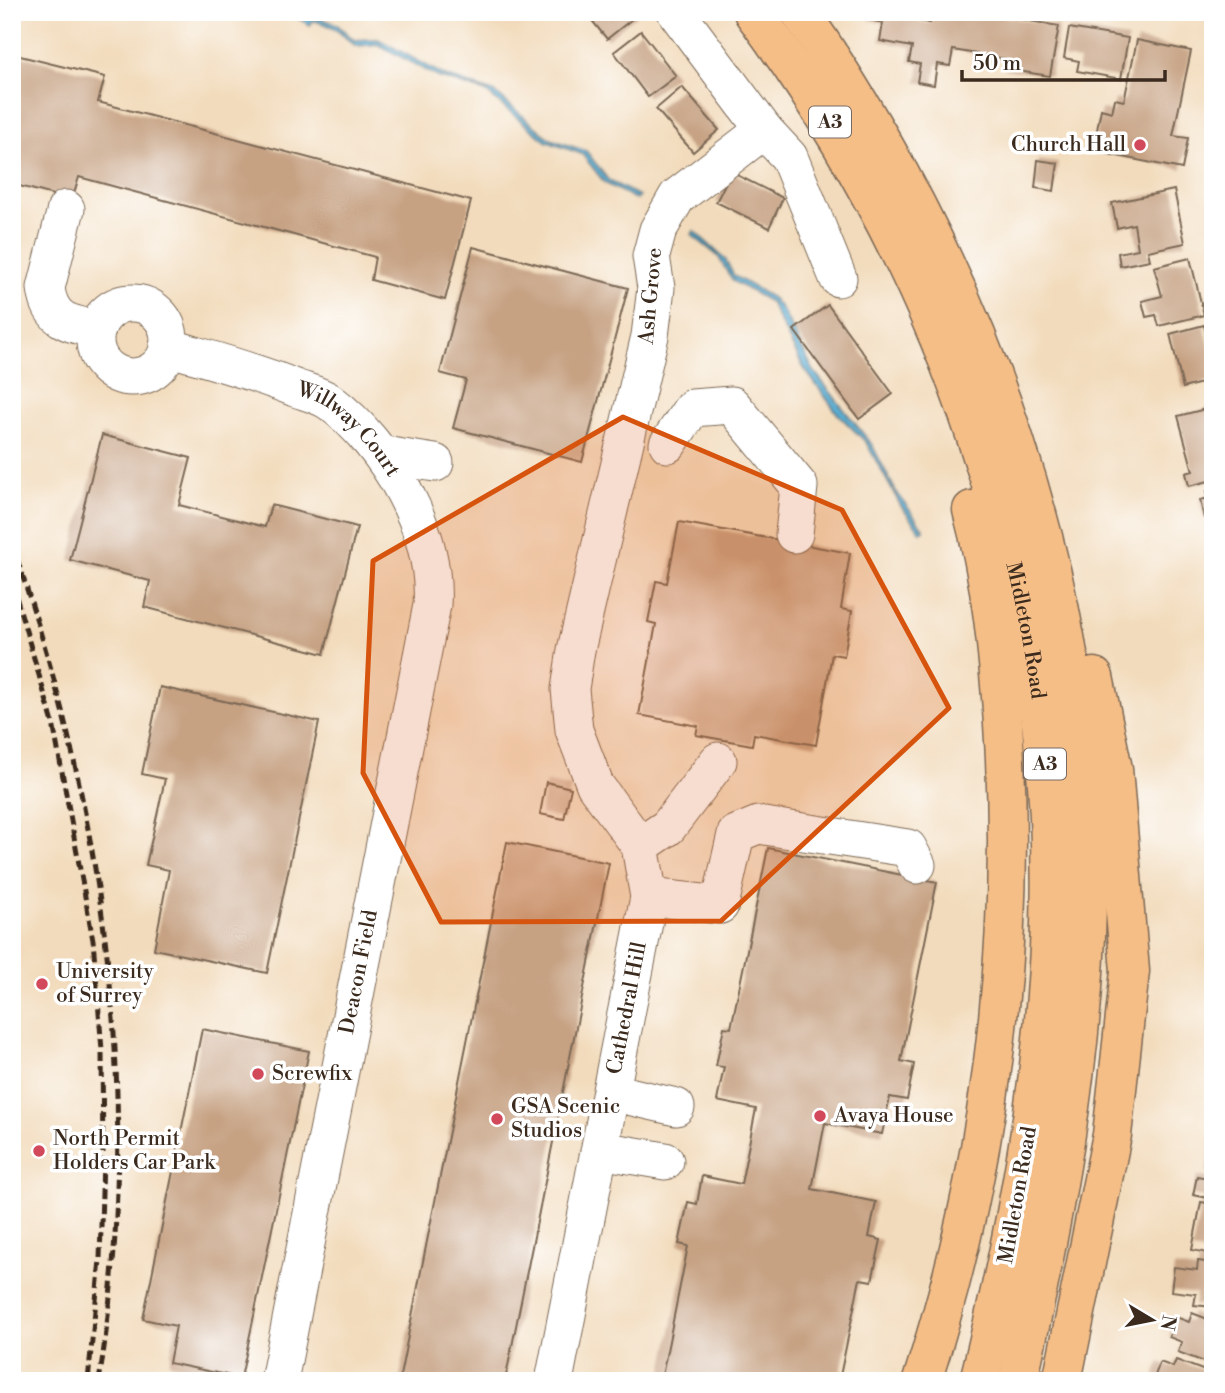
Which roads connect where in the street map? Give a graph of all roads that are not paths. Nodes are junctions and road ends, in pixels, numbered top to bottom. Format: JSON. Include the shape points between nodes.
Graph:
{"nodes":[{"id":1,"x":676,"y":12,"type":"edge"},
{"id":2,"x":753,"y":12,"type":"edge"},
{"id":3,"x":800,"y":12,"type":"edge"},
{"id":4,"x":764,"y":130,"type":"junction"},
{"id":5,"x":66,"y":209,"type":"dead end"},
{"id":6,"x":894,"y":239,"type":"junction"},
{"id":7,"x":838,"y":278,"type":"dead end"},
{"id":8,"x":97,"y":328,"type":"junction"},
{"id":9,"x":168,"y":347,"type":"junction"},
{"id":10,"x":668,"y":444,"type":"dead end"},
{"id":11,"x":384,"y":455,"type":"junction"},
{"id":12,"x":435,"y":463,"type":"dead end"},
{"id":13,"x":1039,"y":520,"type":"junction"},
{"id":14,"x":793,"y":534,"type":"dead end"},
{"id":15,"x":432,"y":605,"type":"joint"},
{"id":16,"x":576,"y":650,"type":"joint"},
{"id":17,"x":718,"y":761,"type":"dead end"},
{"id":18,"x":640,"y":846,"type":"junction"},
{"id":19,"x":917,"y":865,"type":"dead end"},
{"id":20,"x":649,"y":897,"type":"junction"},
{"id":21,"x":611,"y":1093,"type":"junction"},
{"id":22,"x":676,"y":1107,"type":"dead end"},
{"id":23,"x":600,"y":1150,"type":"junction"},
{"id":24,"x":665,"y":1161,"type":"dead end"},
{"id":25,"x":279,"y":1381,"type":"edge"},
{"id":26,"x":554,"y":1381,"type":"edge"},
{"id":27,"x":922,"y":1381,"type":"edge"},
{"id":28,"x":979,"y":1381,"type":"edge"},
{"id":29,"x":1018,"y":1381,"type":"edge"},
{"id":30,"x":1062,"y":1381,"type":"edge"}],
"edges":[{"from":1,"to":4,"type":"street"},
{"from":2,"to":6,"type":"highway","name":"Midleton Road","number":"A3","via":[[833,127]]},
{"from":3,"to":13,"type":"highway","name":"Midleton Road","number":"A3","via":[[864,107],[950,274],[992,376]]},
{"from":4,"to":7,"type":"street","via":[[789,157],[798,175]]},
{"from":4,"to":16,"type":"street","name":"Ash Grove","via":[[677,197],[658,230],[651,256],[656,288],[650,336]]},
{"from":5,"to":8,"type":"street","via":[[47,299],[67,323]]},
{"from":6,"to":27,"type":"highway","via":[[980,539],[997,648],[1007,797],[1002,972],[982,1143],[966,1228]]},
{"from":6,"to":28,"type":"highway","name":"Midleton Road","number":"A3","via":[[957,384],[1003,527],[1028,633],[1046,774],[1050,922],[1042,1030],[1019,1199]]},
{"from":8,"to":9,"type":"street","via":[[108,312],[120,305],[145,306],[164,322]]},
{"from":8,"to":9,"type":"street","via":[[98,356],[114,373],[125,377],[147,374],[157,367]]},
{"from":9,"to":11,"type":"street","name":"Willway Court","via":[[265,376],[328,401]]},
{"from":10,"to":14,"type":"street","via":[[692,408],[732,405],[799,486]]},
{"from":11,"to":12,"type":"street"},
{"from":11,"to":15,"type":"street","name":"Willway Court","via":[[423,534]]},
{"from":13,"to":29,"type":"highway","name":"Midleton Road","number":"A3","via":[[1057,598],[1083,776],[1085,961],[1075,1071],[1045,1259]]},
{"from":13,"to":30,"type":"highway","via":[[1091,666],[1113,769],[1130,945],[1112,1135]]},
{"from":15,"to":25,"type":"street","name":"Deacon Field"},
{"from":16,"to":18,"type":"street","name":"Cathedral Hill","via":[[570,689],[583,761]]},
{"from":17,"to":18,"type":"street","via":[[668,827]]},
{"from":18,"to":20,"type":"street","name":"Cathedral Hill"},
{"from":19,"to":20,"type":"street","via":[[908,848],[758,825],[736,834],[720,905]]},
{"from":20,"to":21,"type":"street","name":"Cathedral Hill"},
{"from":21,"to":22,"type":"street"},
{"from":21,"to":23,"type":"street","name":"Cathedral Hill"},
{"from":23,"to":24,"type":"street"},
{"from":23,"to":26,"type":"street","name":"Cathedral Hill"}]}
